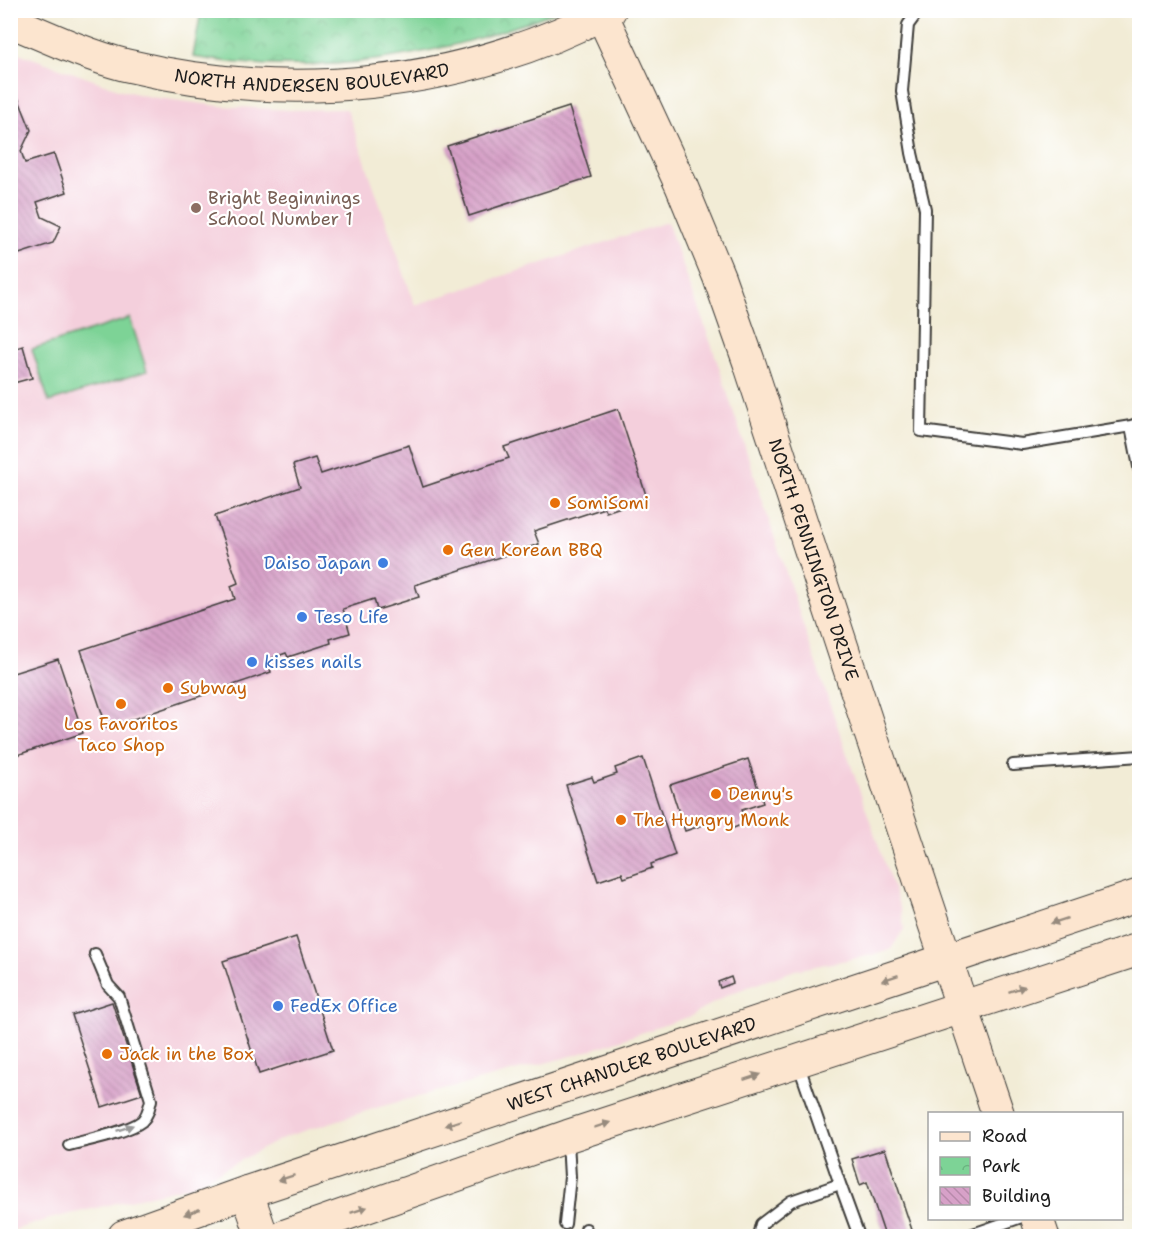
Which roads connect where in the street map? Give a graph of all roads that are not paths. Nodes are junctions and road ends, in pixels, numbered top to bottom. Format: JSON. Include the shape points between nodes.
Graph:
{"nodes":[{"id":1,"x":919,"y":10,"type":"edge"},
{"id":2,"x":606,"y":13,"type":"edge"},
{"id":3,"x":10,"y":21,"type":"edge"},
{"id":4,"x":1135,"y":424,"type":"edge"},
{"id":5,"x":1140,"y":472,"type":"edge"},
{"id":6,"x":1140,"y":756,"type":"edge"},
{"id":7,"x":1013,"y":765,"type":"dead end"},
{"id":8,"x":1140,"y":895,"type":"edge"},
{"id":9,"x":1140,"y":949,"type":"edge"},
{"id":10,"x":95,"y":954,"type":"dead end"},
{"id":11,"x":945,"y":958,"type":"junction"},
{"id":12,"x":961,"y":1006,"type":"junction"},
{"id":13,"x":797,"y":1061,"type":"junction"},
{"id":14,"x":998,"y":1112,"type":"edge"},
{"id":15,"x":568,"y":1136,"type":"junction"},
{"id":16,"x":69,"y":1145,"type":"dead end"},
{"id":17,"x":840,"y":1184,"type":"junction"},
{"id":18,"x":247,"y":1192,"type":"junction"},
{"id":19,"x":1013,"y":1220,"type":"edge"},
{"id":20,"x":1038,"y":1220,"type":"edge"},
{"id":21,"x":565,"y":1224,"type":"dead end"},
{"id":22,"x":124,"y":1236,"type":"edge"},
{"id":23,"x":262,"y":1236,"type":"edge"},
{"id":24,"x":284,"y":1236,"type":"edge"},
{"id":25,"x":758,"y":1236,"type":"edge"},
{"id":26,"x":859,"y":1236,"type":"edge"},
{"id":27,"x":967,"y":1236,"type":"edge"},
{"id":28,"x":1043,"y":1236,"type":"edge"}],
"edges":[{"from":1,"to":4,"type":"lane","via":[[908,25],[902,91],[925,209],[921,431],[1022,444]]},
{"from":2,"to":3,"type":"main road","name":"NORTH ANDERSEN BOULEVARD","via":[[544,40],[453,69],[375,82],[303,87],[224,83],[123,64]]},
{"from":2,"to":11,"type":"main road","name":"NORTH PENNINGTON DRIVE","via":[[719,277]]},
{"from":4,"to":5,"type":"lane"},
{"from":6,"to":7,"type":"lane"},
{"from":8,"to":11,"type":"main road","name":"WEST CHANDLER BOULEVARD","one_way":true},
{"from":12,"to":9,"type":"main road","one_way":true},
{"from":16,"to":10,"type":"lane","one_way":true,"via":[[132,1127],[149,1112],[151,1100],[119,997],[108,985]]},
{"from":11,"to":12,"type":"main road","name":"NORTH PENNINGTON DRIVE"},
{"from":11,"to":18,"type":"main road","name":"WEST CHANDLER BOULEVARD","one_way":true},
{"from":12,"to":13,"type":"main road"},
{"from":12,"to":14,"type":"main road","name":"NORTH PENNINGTON DRIVE"},
{"from":15,"to":13,"type":"main road","one_way":true},
{"from":13,"to":17,"type":"lane"},
{"from":15,"to":21,"type":"lane","via":[[570,1177]]},
{"from":24,"to":15,"type":"main road","one_way":true},
{"from":17,"to":25,"type":"lane","via":[[791,1201],[761,1224]]},
{"from":17,"to":26,"type":"lane"},
{"from":18,"to":22,"type":"main road","name":"WEST CHANDLER BOULEVARD","one_way":true},
{"from":18,"to":23,"type":"main road"},
{"from":19,"to":27,"type":"lane"},
{"from":20,"to":28,"type":"main road"}]}
